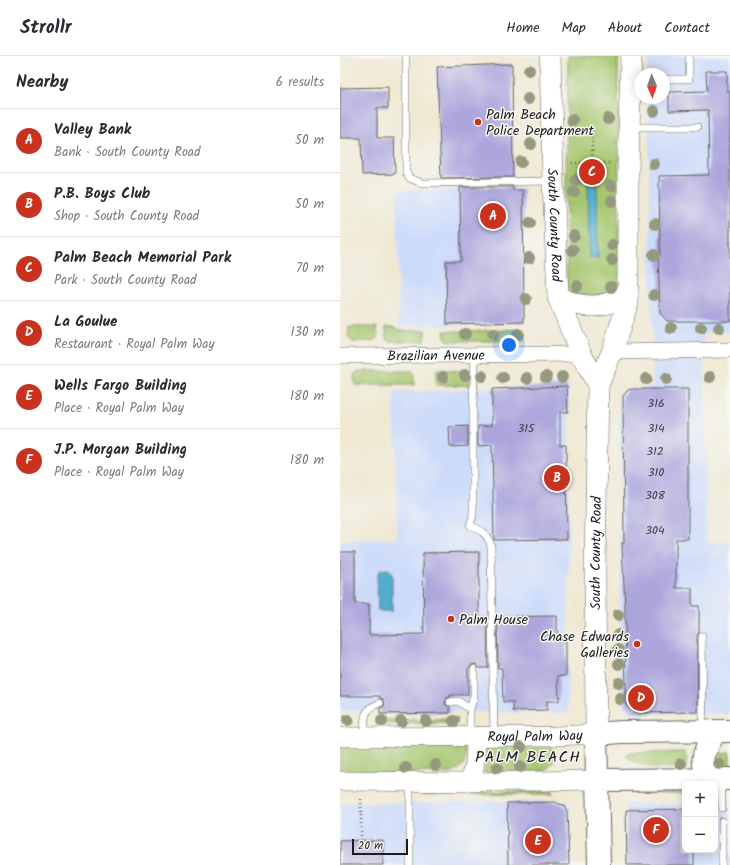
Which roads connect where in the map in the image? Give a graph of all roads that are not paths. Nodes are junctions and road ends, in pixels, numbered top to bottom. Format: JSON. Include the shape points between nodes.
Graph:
{"nodes":[{"id":1,"x":406,"y":56,"type":"edge"},
{"id":2,"x":550,"y":56,"type":"edge"},
{"id":3,"x":632,"y":56,"type":"edge"},
{"id":4,"x":689,"y":56,"type":"edge"},
{"id":5,"x":634,"y":71,"type":"edge"},
{"id":6,"x":670,"y":79,"type":"edge"},
{"id":7,"x":634,"y":87,"type":"edge"},
{"id":8,"x":629,"y":127,"type":"junction"},
{"id":9,"x":697,"y":127,"type":"dead end"},
{"id":10,"x":553,"y":181,"type":"junction"},
{"id":11,"x":628,"y":294,"type":"junction"},
{"id":12,"x":558,"y":297,"type":"junction"},
{"id":13,"x":730,"y":350,"type":"edge"},
{"id":14,"x":612,"y":352,"type":"junction"},
{"id":15,"x":475,"y":354,"type":"junction"},
{"id":16,"x":581,"y":354,"type":"junction"},
{"id":17,"x":340,"y":356,"type":"edge"},
{"id":18,"x":598,"y":385,"type":"junction"},
{"id":19,"x":702,"y":636,"type":"dead end"},
{"id":20,"x":474,"y":668,"type":"dead end"},
{"id":21,"x":450,"y":702,"type":"dead end"},
{"id":22,"x":380,"y":703,"type":"dead end"},
{"id":23,"x":470,"y":709,"type":"junction"},
{"id":24,"x":716,"y":732,"type":"edge"},
{"id":25,"x":596,"y":734,"type":"junction"},
{"id":26,"x":480,"y":736,"type":"junction"},
{"id":27,"x":340,"y":737,"type":"edge"},
{"id":28,"x":365,"y":737,"type":"junction"},
{"id":29,"x":721,"y":779,"type":"edge"},
{"id":30,"x":598,"y":780,"type":"junction"},
{"id":31,"x":340,"y":781,"type":"edge"},
{"id":32,"x":410,"y":781,"type":"junction"},
{"id":33,"x":468,"y":782,"type":"junction"},
{"id":34,"x":722,"y":808,"type":"dead end"},
{"id":35,"x":722,"y":821,"type":"dead end"},
{"id":36,"x":410,"y":865,"type":"edge"},
{"id":37,"x":599,"y":865,"type":"edge"},
{"id":38,"x":722,"y":865,"type":"edge"}],
"edges":[{"from":1,"to":10,"type":"lane","via":[[406,172],[409,178],[422,182]]},
{"from":2,"to":10,"type":"main road","name":"South County Road"},
{"from":3,"to":5,"type":"main road","name":"South County Road"},
{"from":4,"to":6,"type":"lane","via":[[689,79]]},
{"from":7,"to":8,"type":"main road","name":"South County Road"},
{"from":8,"to":9,"type":"lane"},
{"from":8,"to":11,"type":"main road","name":"South County Road"},
{"from":10,"to":12,"type":"main road","name":"South County Road"},
{"from":11,"to":12,"type":"main road","via":[[601,305],[586,306]]},
{"from":11,"to":14,"type":"main road","name":"South County Road","via":[[628,302]]},
{"from":12,"to":16,"type":"main road","name":"South County Road"},
{"from":13,"to":14,"type":"street"},
{"from":14,"to":18,"type":"main road","name":"South County Road"},
{"from":15,"to":16,"type":"street","name":"Brazilian Avenue"},
{"from":15,"to":17,"type":"street","name":"Brazilian Avenue"},
{"from":15,"to":26,"type":"lane","via":[[473,516],[470,525],[483,532],[491,546]]},
{"from":16,"to":18,"type":"main road","name":"South County Road"},
{"from":18,"to":25,"type":"main road","name":"South County Road"},
{"from":19,"to":24,"type":"lane"},
{"from":20,"to":23,"type":"lane","via":[[474,696]]},
{"from":21,"to":23,"type":"lane","via":[[458,701]]},
{"from":22,"to":28,"type":"lane","via":[[366,712]]},
{"from":23,"to":26,"type":"lane"},
{"from":24,"to":25,"type":"main road","name":"Royal Palm Way"},
{"from":24,"to":29,"type":"main road","via":[[706,748],[703,761],[706,772]]},
{"from":25,"to":26,"type":"street","name":"Royal Palm Way"},
{"from":25,"to":30,"type":"main road","name":"South County Road"},
{"from":26,"to":28,"type":"street","name":"Royal Palm Way"},
{"from":26,"to":33,"type":"street","via":[[474,773]]},
{"from":27,"to":28,"type":"street","name":"Royal Palm Way"},
{"from":29,"to":30,"type":"main road"},
{"from":29,"to":34,"type":"lane"},
{"from":30,"to":33,"type":"street"},
{"from":30,"to":37,"type":"main road","name":"South County Road"},
{"from":31,"to":32,"type":"street"},
{"from":32,"to":33,"type":"street"},
{"from":32,"to":36,"type":"lane"},
{"from":35,"to":38,"type":"lane"}]}
